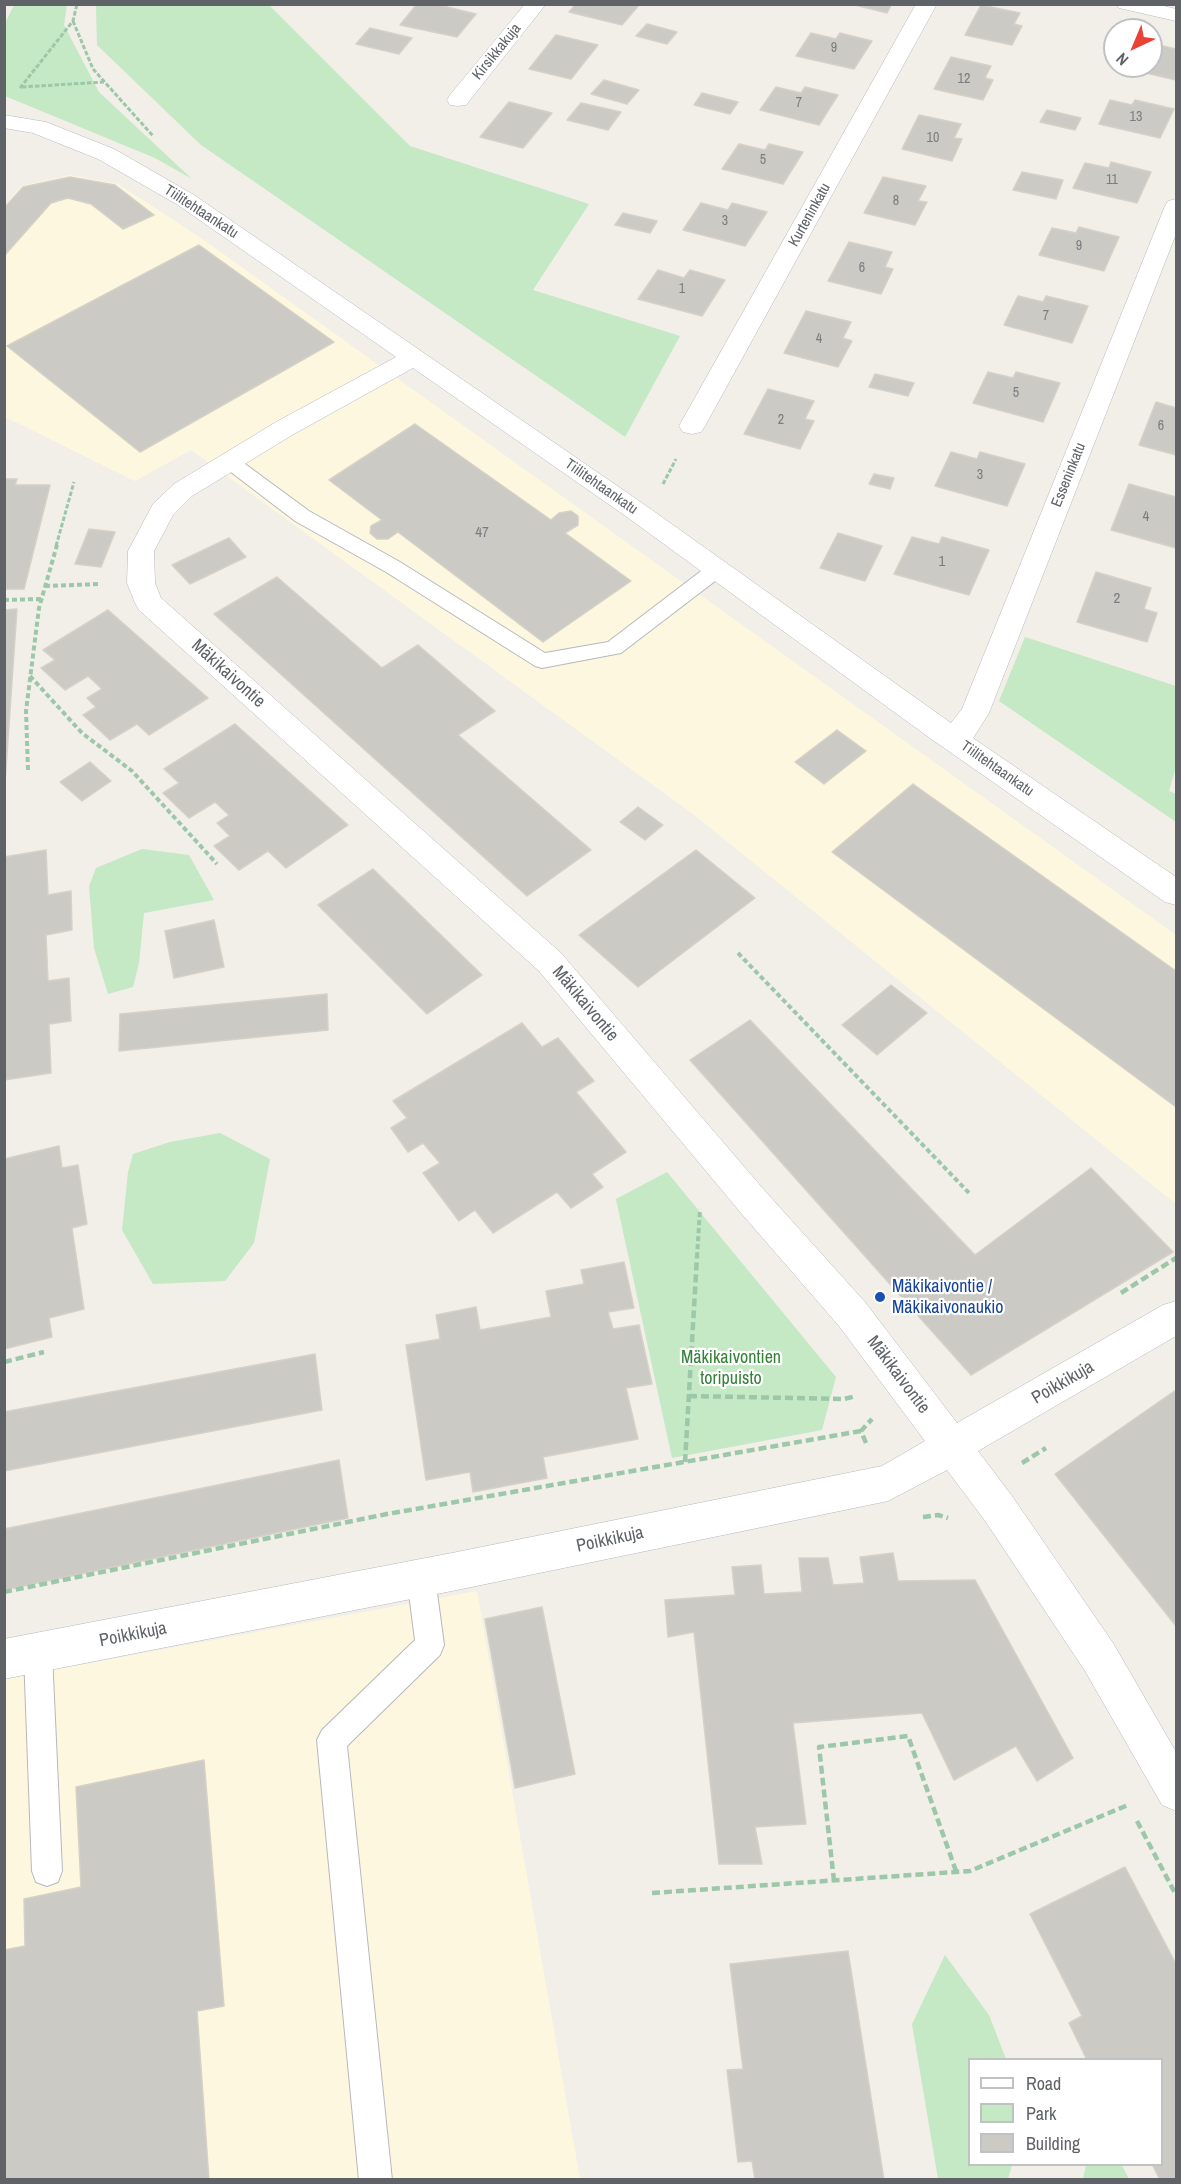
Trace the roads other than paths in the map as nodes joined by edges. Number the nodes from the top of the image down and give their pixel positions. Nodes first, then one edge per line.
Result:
1 (536, 4) edge
2 (927, 4) edge
3 (1126, 4) edge
4 (1176, 15) edge
5 (458, 100) dead end
6 (4, 121) edge
7 (1176, 206) edge
8 (414, 357) junction
9 (692, 426) road end
10 (230, 462) junction
11 (716, 570) junction
12 (955, 740) junction
13 (1176, 893) edge
14 (1176, 1317) edge
15 (952, 1448) junction
16 (421, 1578) junction
17 (21, 1656) edge
18 (1175, 1789) edge
19 (47, 1871) dead end
20 (376, 2180) edge

1 - 5 street, Kirsikkakuja
2 - 9 street, Kurteninkatu
3 - 4 street
6 - 8 street, Tiilitehtaankatu
7 - 12 street, Esseninkatu
8 - 10 street, Mäkikaivontie
8 - 11 street, Tiilitehtaankatu
10 - 11 lane
10 - 15 street, Mäkikaivontie
11 - 12 street, Tiilitehtaankatu
12 - 13 street, Tiilitehtaankatu
14 - 15 street, Poikkikuja
15 - 16 street, Poikkikuja
15 - 18 street, Mäkikaivontie
16 - 17 street, Poikkikuja
16 - 20 lane
17 - 19 lane

